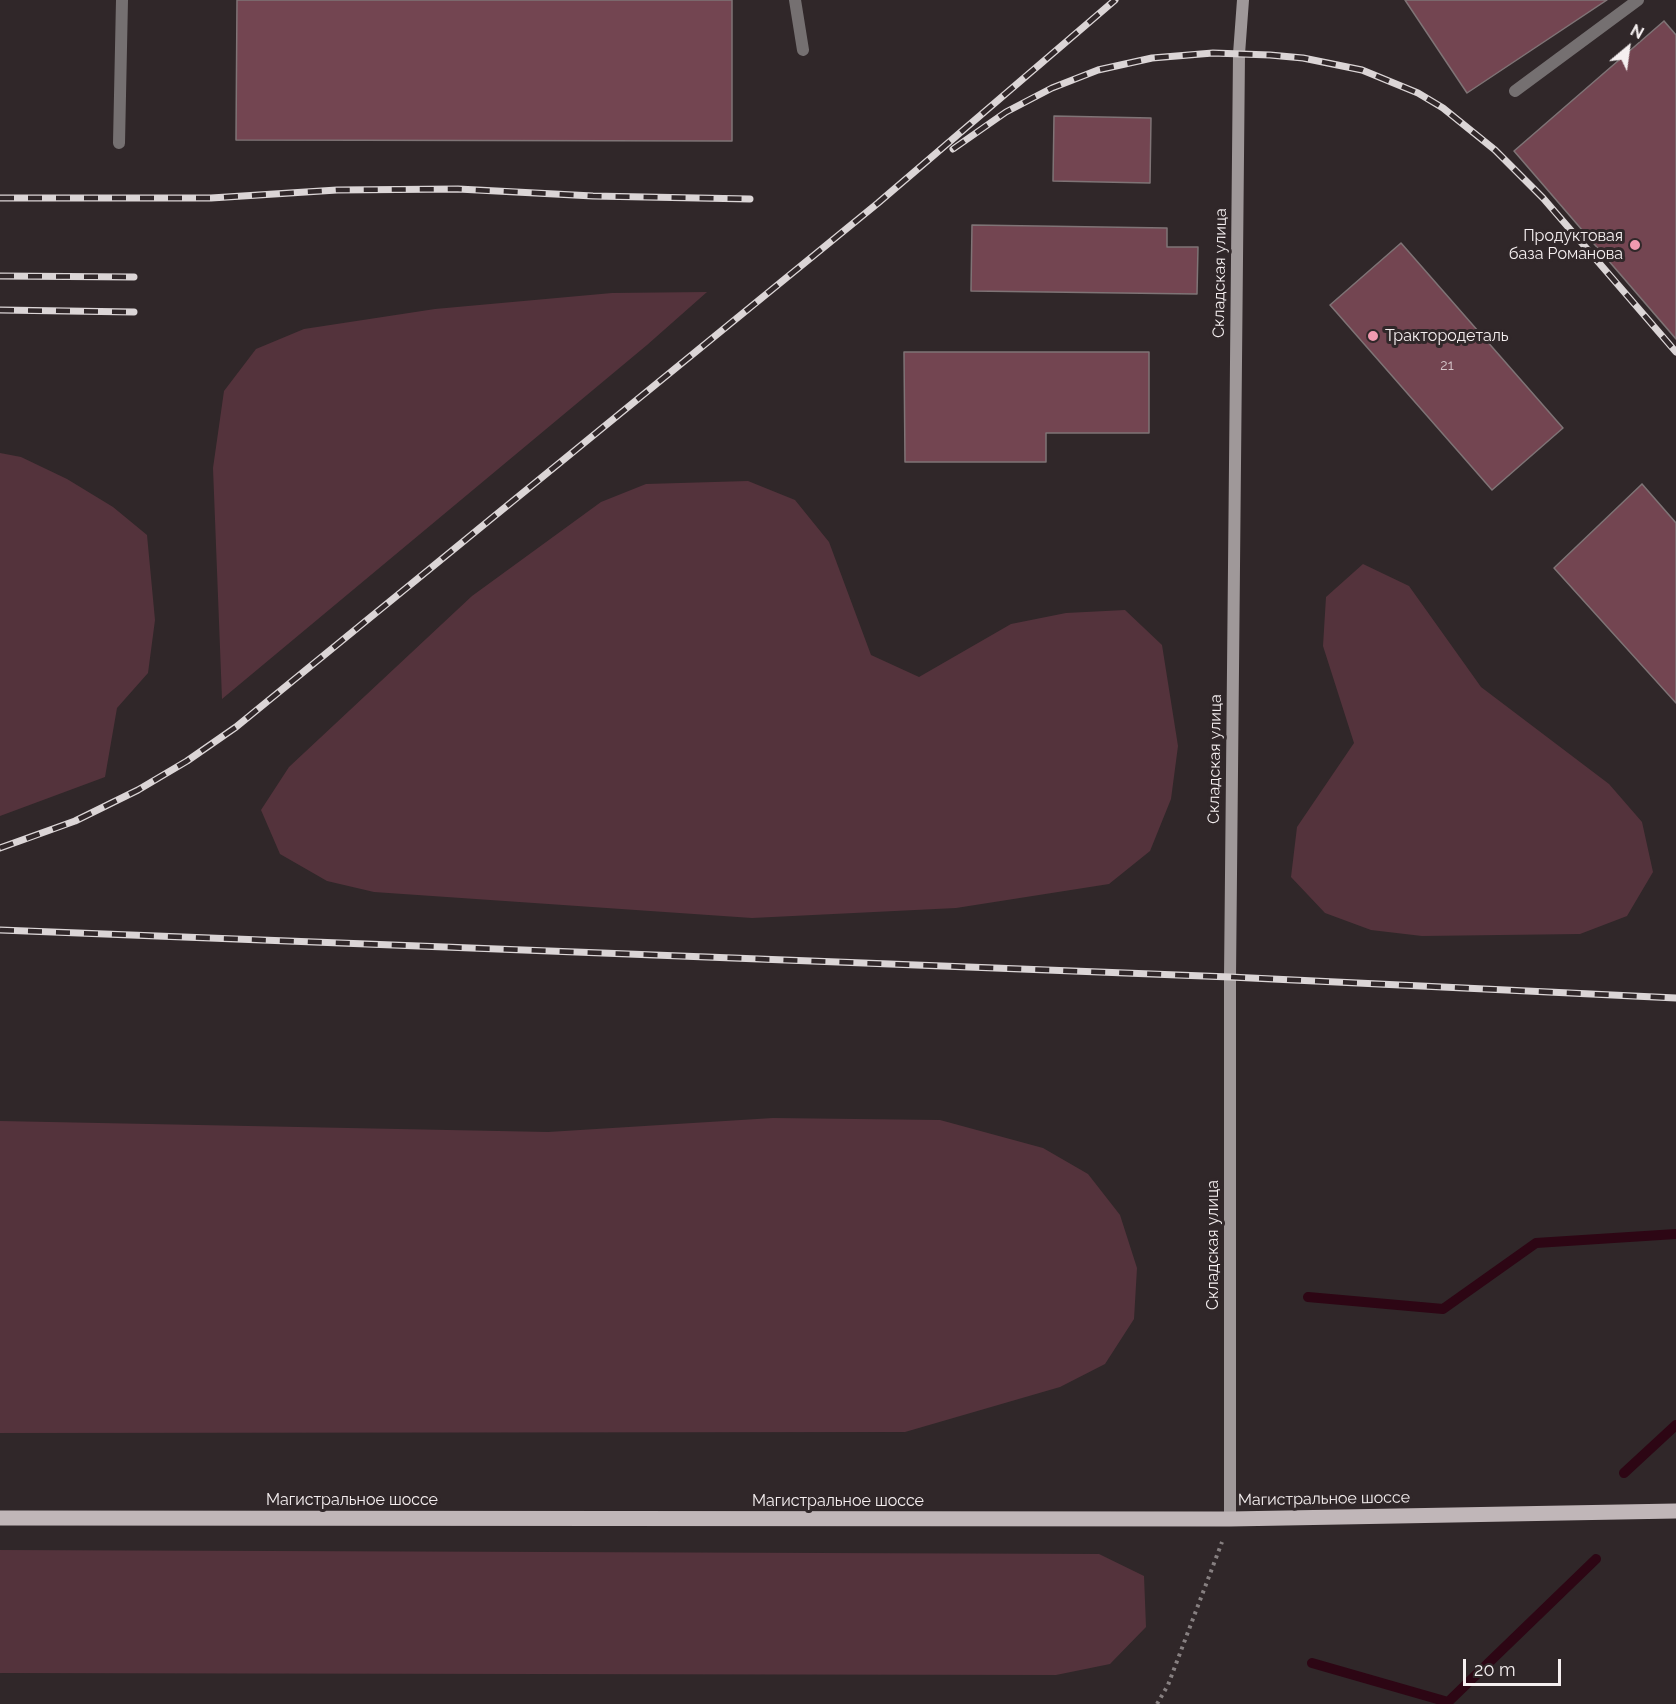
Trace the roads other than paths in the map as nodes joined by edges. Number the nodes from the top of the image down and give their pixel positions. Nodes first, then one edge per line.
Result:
1 (122, 0) edge
2 (795, 0) edge
3 (1243, 0) edge
4 (1638, 0) edge
5 (803, 50) dead end
6 (1515, 91) dead end
7 (118, 143) dead end
8 (1676, 1511) edge
9 (0, 1518) edge
10 (1230, 1519) junction

1 - 7 lane
2 - 5 lane
3 - 10 street, Складская улица
4 - 6 lane
8 - 10 main road, Магистральное шоссе
9 - 10 main road, Магистральное шоссе

